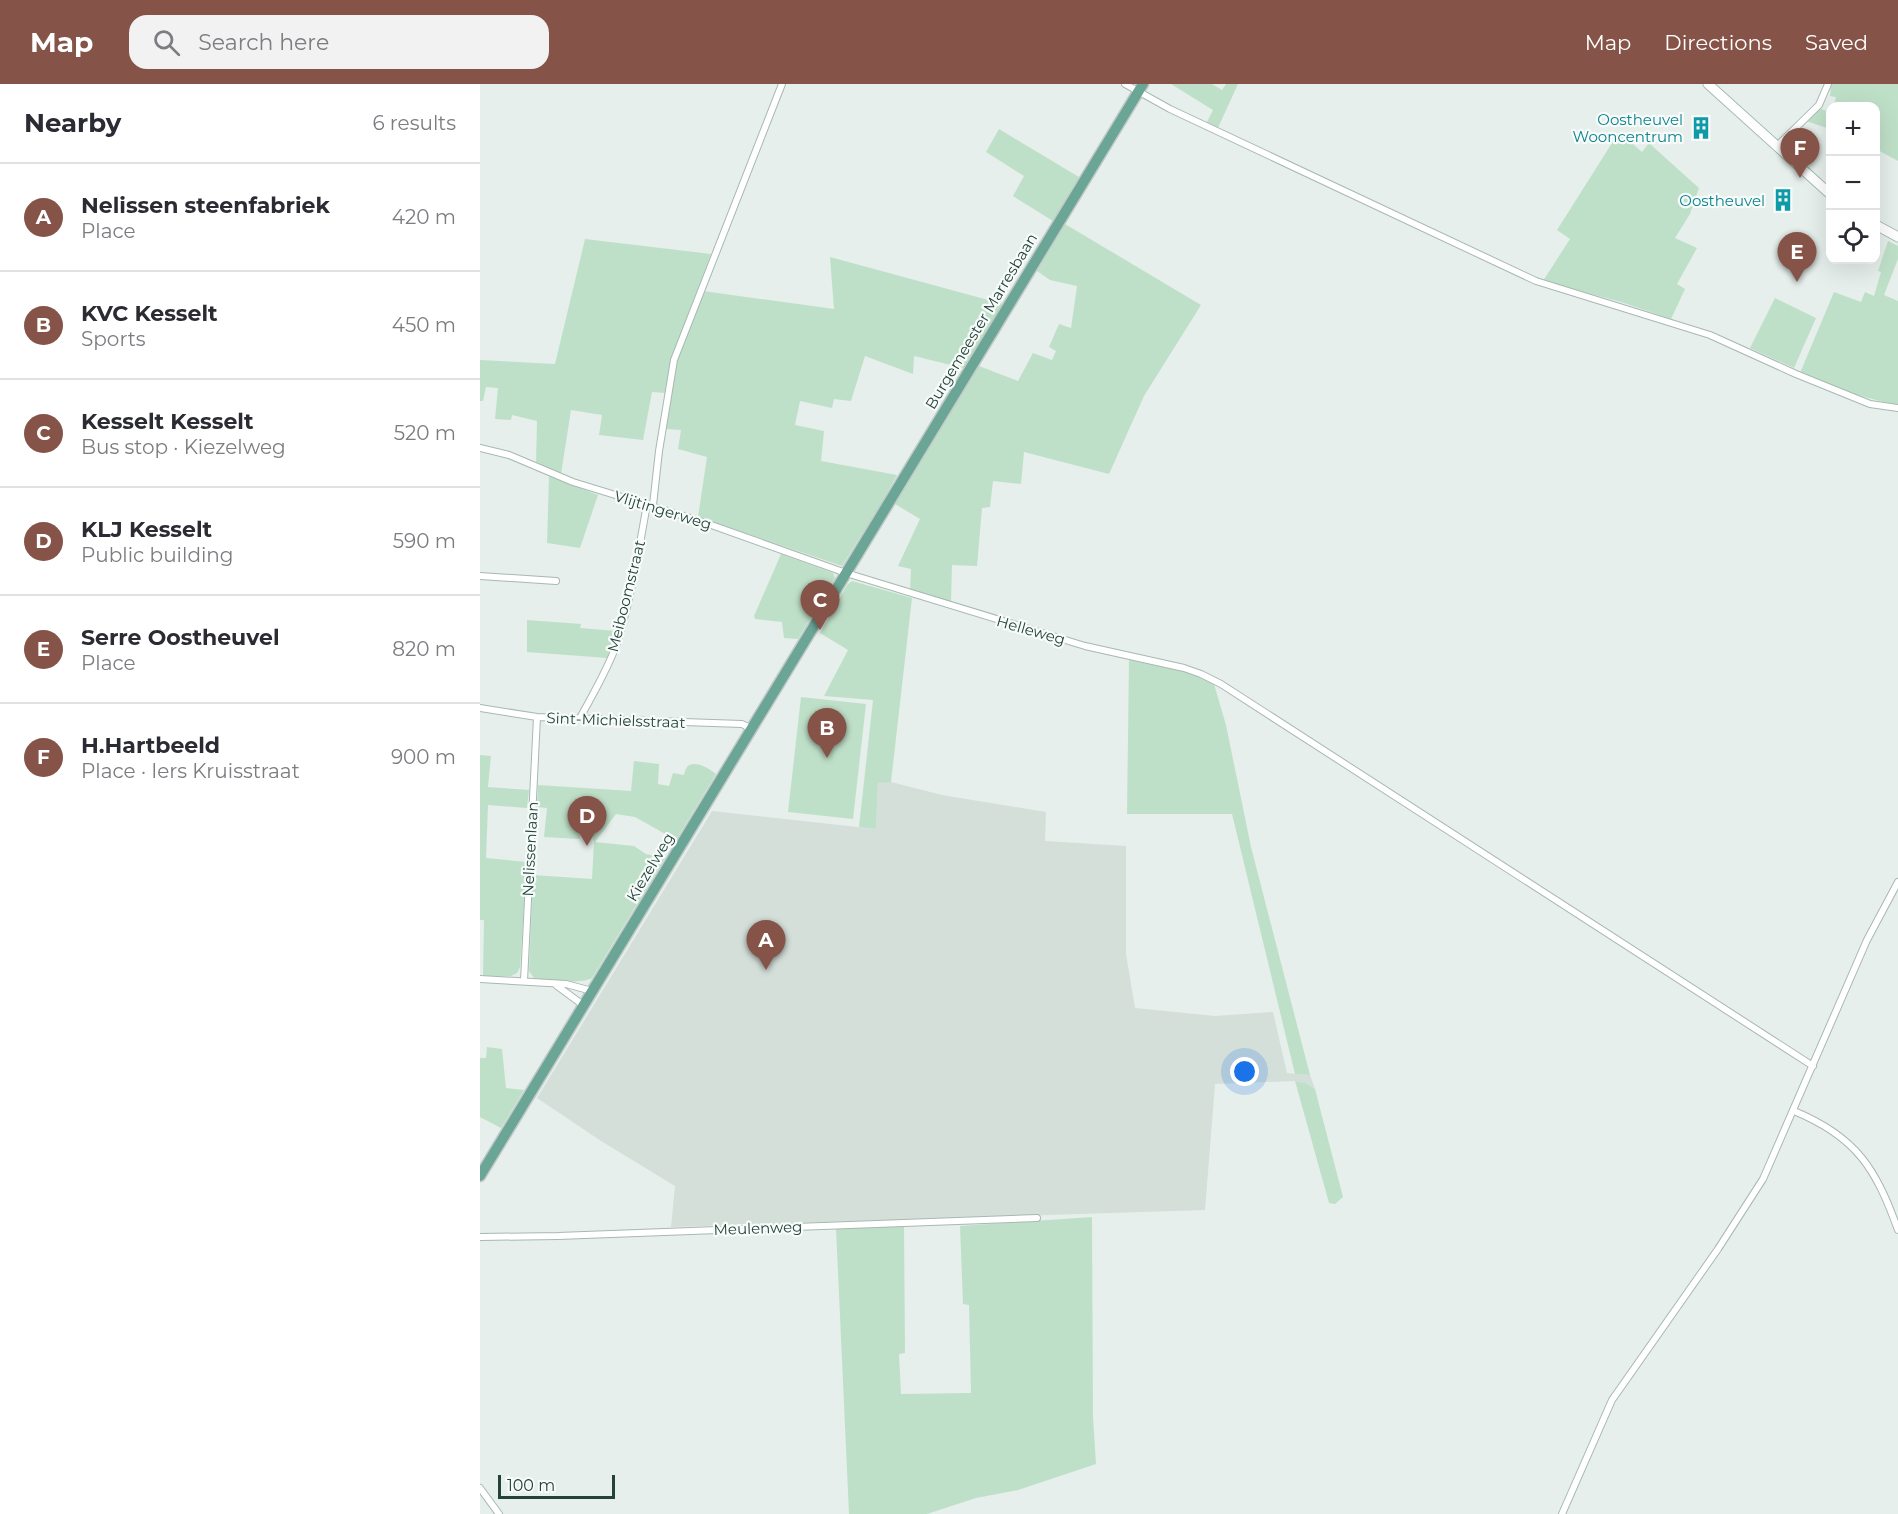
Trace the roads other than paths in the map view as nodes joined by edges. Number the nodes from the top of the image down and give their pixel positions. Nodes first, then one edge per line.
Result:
1 (782, 84) edge
2 (1125, 84) edge
3 (1708, 84) edge
4 (1828, 84) edge
5 (1140, 88) edge
6 (1777, 146) junction
7 (1826, 190) edge
8 (1880, 228) edge
9 (1898, 237) edge
10 (1898, 408) edge
11 (480, 448) edge
12 (650, 505) junction
13 (846, 573) junction
14 (480, 576) edge
15 (556, 581) dead end
16 (480, 708) edge
17 (537, 717) junction
18 (580, 718) junction
19 (752, 729) junction
20 (1898, 882) edge
21 (480, 979) edge
22 (524, 981) junction
23 (556, 985) junction
24 (592, 991) junction
25 (583, 1005) junction
26 (1813, 1066) junction
27 (1794, 1111) junction
28 (480, 1176) edge
29 (1037, 1218) dead end
30 (1898, 1230) edge
31 (480, 1237) edge
32 (480, 1488) edge
33 (499, 1514) edge
34 (1562, 1514) edge

1 - 12 street, Meiboomstraat
2 - 5 street
3 - 6 street
4 - 6 street
5 - 10 street
5 - 13 main road, Burgemeester Marresbaan
6 - 7 street
8 - 9 street
11 - 12 street, Vlijtingerweg
12 - 13 street, Vlijtingerweg
12 - 18 street, Meiboomstraat
13 - 19 main road, Kiezelweg
13 - 26 street, Helleweg
14 - 15 street
16 - 17 street, Sint-Michielsstraat
17 - 18 street, Sint-Michielsstraat
17 - 22 street, Nelissenlaan
18 - 19 street, Sint-Michielsstraat
19 - 24 main road, Kiezelweg
20 - 26 street
21 - 22 street
22 - 23 street
23 - 24 street
23 - 25 street
24 - 25 main road, Kiezelweg
25 - 28 main road, Kiezelweg
26 - 27 street
27 - 30 street
27 - 34 street
29 - 31 street, Meulenweg
32 - 33 street

